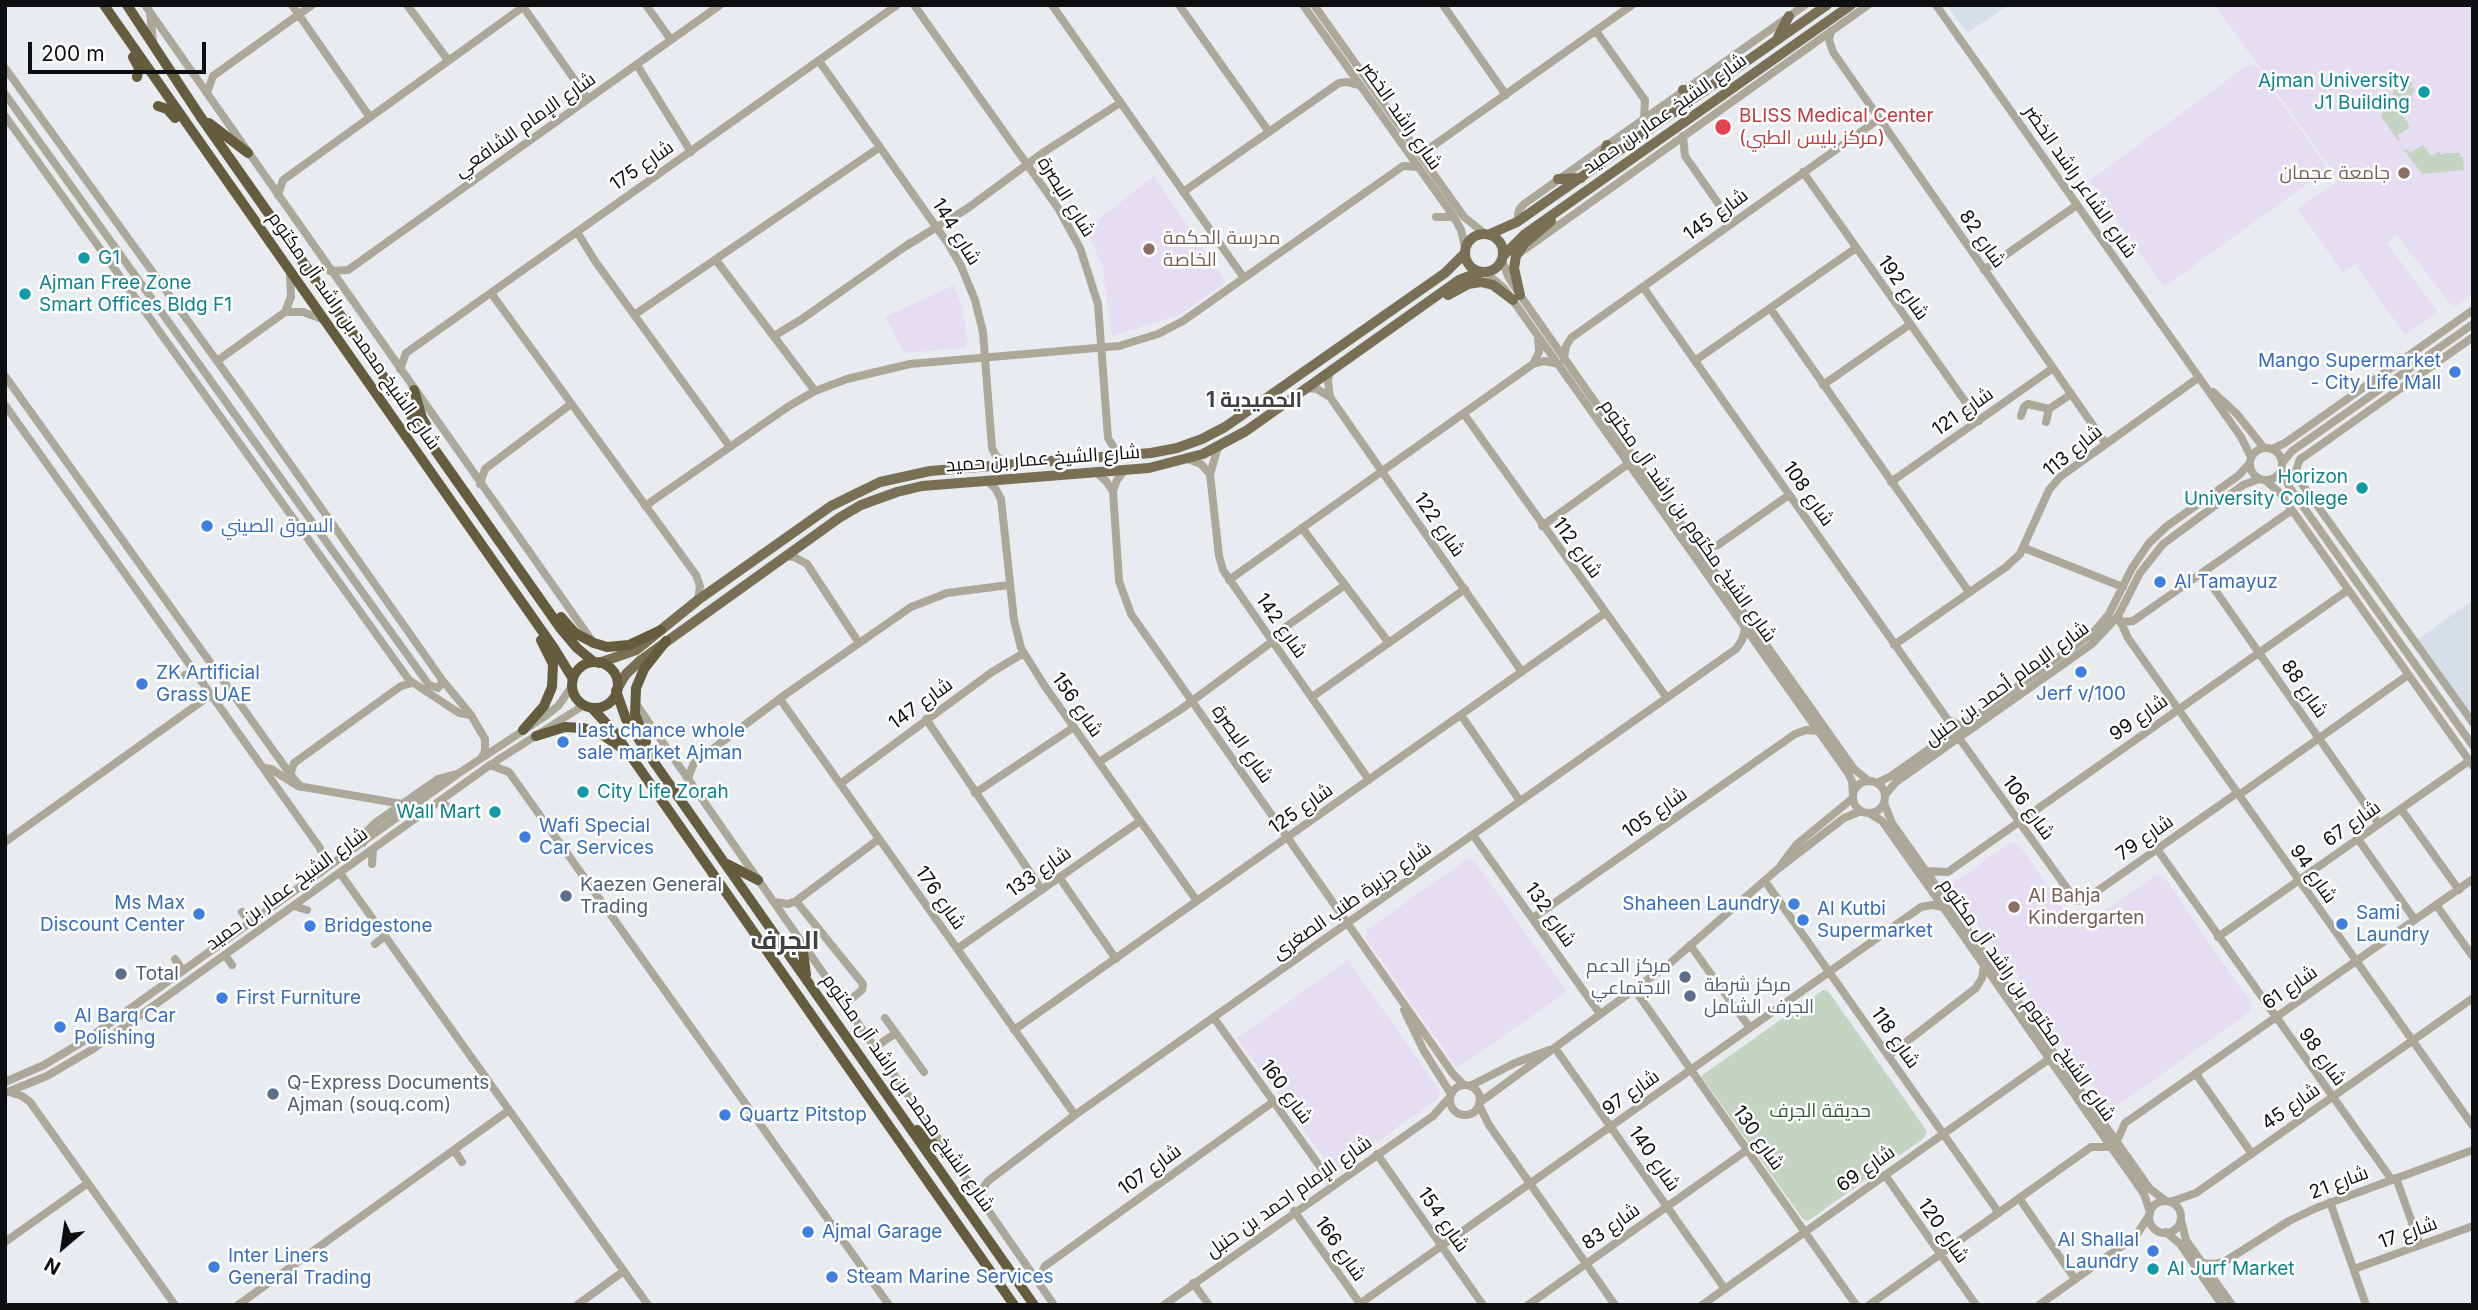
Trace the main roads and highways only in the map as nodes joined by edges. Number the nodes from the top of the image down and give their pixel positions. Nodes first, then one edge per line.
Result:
1 (104, 5) edge
2 (127, 5) edge
3 (1827, 5) edge
4 (1851, 5) edge
5 (1789, 16) road end
6 (121, 30) junction
7 (1776, 41) junction
8 (137, 77) dead end
9 (1682, 90) road end
10 (1705, 91) junction
11 (1709, 104) junction
12 (158, 106) dead end
13 (200, 116) junction
14 (1710, 117) road end
15 (197, 138) junction
16 (1607, 145) road end
17 (248, 153) road end
18 (1638, 156) junction
19 (1652, 157) road end
20 (1601, 165) junction
21 (1581, 178) junction
22 (1558, 179) road end
23 (1555, 213) junction
24 (1487, 234) junction
25 (1465, 251) junction
26 (1503, 258) junction
27 (1483, 272) junction
28 (1426, 305) junction
29 (414, 390) road end
30 (440, 456) junction
31 (537, 594) junction
32 (525, 607) junction
33 (664, 635) junction
34 (597, 663) junction
35 (572, 683) junction
36 (617, 690) junction
37 (588, 706) junction
38 (523, 730) road end
39 (536, 736) road end
40 (629, 754) junction
41 (649, 755) junction
42 (724, 863) junction
43 (758, 880) road end
44 (802, 944) road end
45 (807, 978) junction
46 (907, 1124) junction
47 (953, 1160) road end
48 (1014, 1305) edge
49 (1034, 1305) edge

1 - 6 highway, شارع الشيخ محمد بن راشد آل مكتوم
2 - 13 highway, شارع الشيخ محمد بن راشد آل مكتوم
3 - 7 main road, شارع الشيخ عمار بن حميد
4 - 11 main road, شارع الشيخ عمار بن حميد
5 - 7 main road
6 - 8 highway
6 - 15 highway, شارع الشيخ محمد بن راشد آل مكتوم
7 - 10 main road, شارع الشيخ عمار بن حميد
9 - 10 main road
10 - 20 main road, شارع الشيخ عمار بن حميد
11 - 14 main road
11 - 18 main road, شارع الشيخ عمار بن حميد
12 - 15 highway
13 - 17 highway
13 - 30 highway, شارع الشيخ محمد بن راشد آل مكتوم
15 - 32 highway, شارع الشيخ محمد بن راشد آل مكتوم
16 - 20 main road
18 - 19 main road
18 - 23 main road, شارع الشيخ عمار بن حميد
20 - 21 main road, شارع الشيخ عمار بن حميد
21 - 22 main road
21 - 24 main road, شارع الشيخ عمار بن حميد
23 - 26 main road, شارع الشيخ عمار بن حميد
23 - 28 main road
24 - 25 main road
24 - 26 main road
25 - 27 main road
25 - 33 main road, شارع الشيخ عمار بن حميد
26 - 27 main road
27 - 28 main road, شارع الشيخ عمار بن حميد
28 - 33 main road, شارع الشيخ عمار بن حميد
29 - 30 highway
30 - 31 highway, شارع الشيخ محمد بن راشد آل مكتوم
31 - 33 highway
31 - 34 highway, شارع الشيخ محمد بن راشد آل مكتوم
32 - 35 highway, شارع الشيخ محمد بن راشد آل مكتوم
32 - 38 highway
33 - 34 main road, شارع الشيخ عمار بن حميد
33 - 36 main road, شارع الشيخ عمار بن حميد
33 - 41 highway
34 - 35 highway
34 - 36 highway
35 - 37 highway
36 - 37 highway
36 - 41 highway, شارع الشيخ محمد بن راشد آل مكتوم
37 - 40 highway, شارع الشيخ محمد بن راشد آل مكتوم
39 - 40 highway
40 - 48 highway, شارع الشيخ محمد بن راشد آل مكتوم
41 - 42 highway, شارع الشيخ محمد بن راشد آل مكتوم
42 - 43 highway
42 - 45 highway, شارع الشيخ محمد بن راشد آل مكتوم
44 - 45 highway
45 - 46 highway, شارع الشيخ محمد بن راشد آل مكتوم
46 - 47 highway
46 - 49 highway, شارع الشيخ محمد بن راشد آل مكتوم

